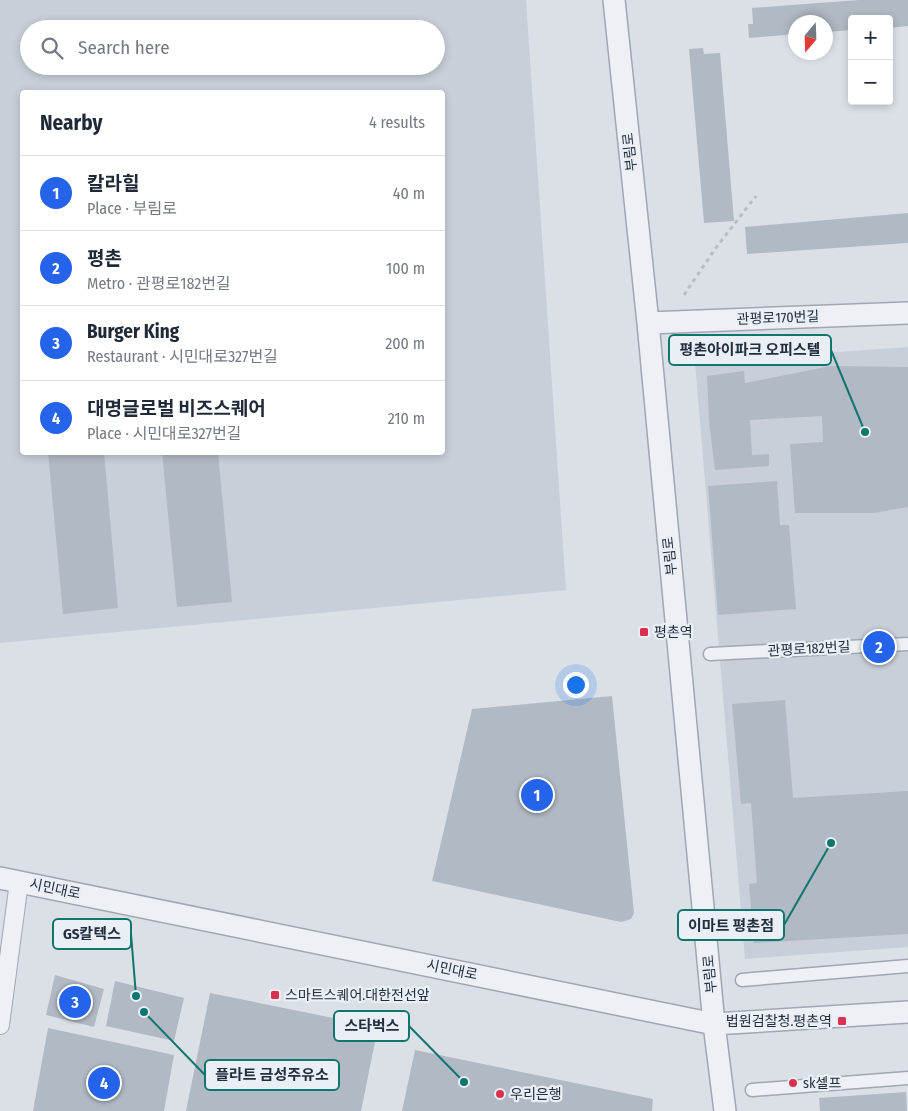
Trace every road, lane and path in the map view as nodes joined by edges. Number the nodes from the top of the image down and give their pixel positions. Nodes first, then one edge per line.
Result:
1 (614, 0) edge
2 (756, 196) dead end
3 (684, 295) dead end
4 (908, 313) edge
5 (648, 323) junction
6 (908, 644) edge
7 (710, 654) dead end
8 (10, 880) edge
9 (908, 966) edge
10 (742, 980) dead end
11 (908, 1012) edge
12 (714, 1024) junction
13 (0, 1025) edge
14 (908, 1078) edge
15 (752, 1090) dead end
16 (725, 1111) edge

1 - 5 street, 부림로
2 - 3 path
4 - 5 street, 관평로170번길
5 - 12 street, 부림로
6 - 7 street, 관평로182번길
8 - 12 street, 시민대로
8 - 13 street
9 - 10 street
11 - 12 street, 시민대로
12 - 16 street, 부림로
14 - 15 street

